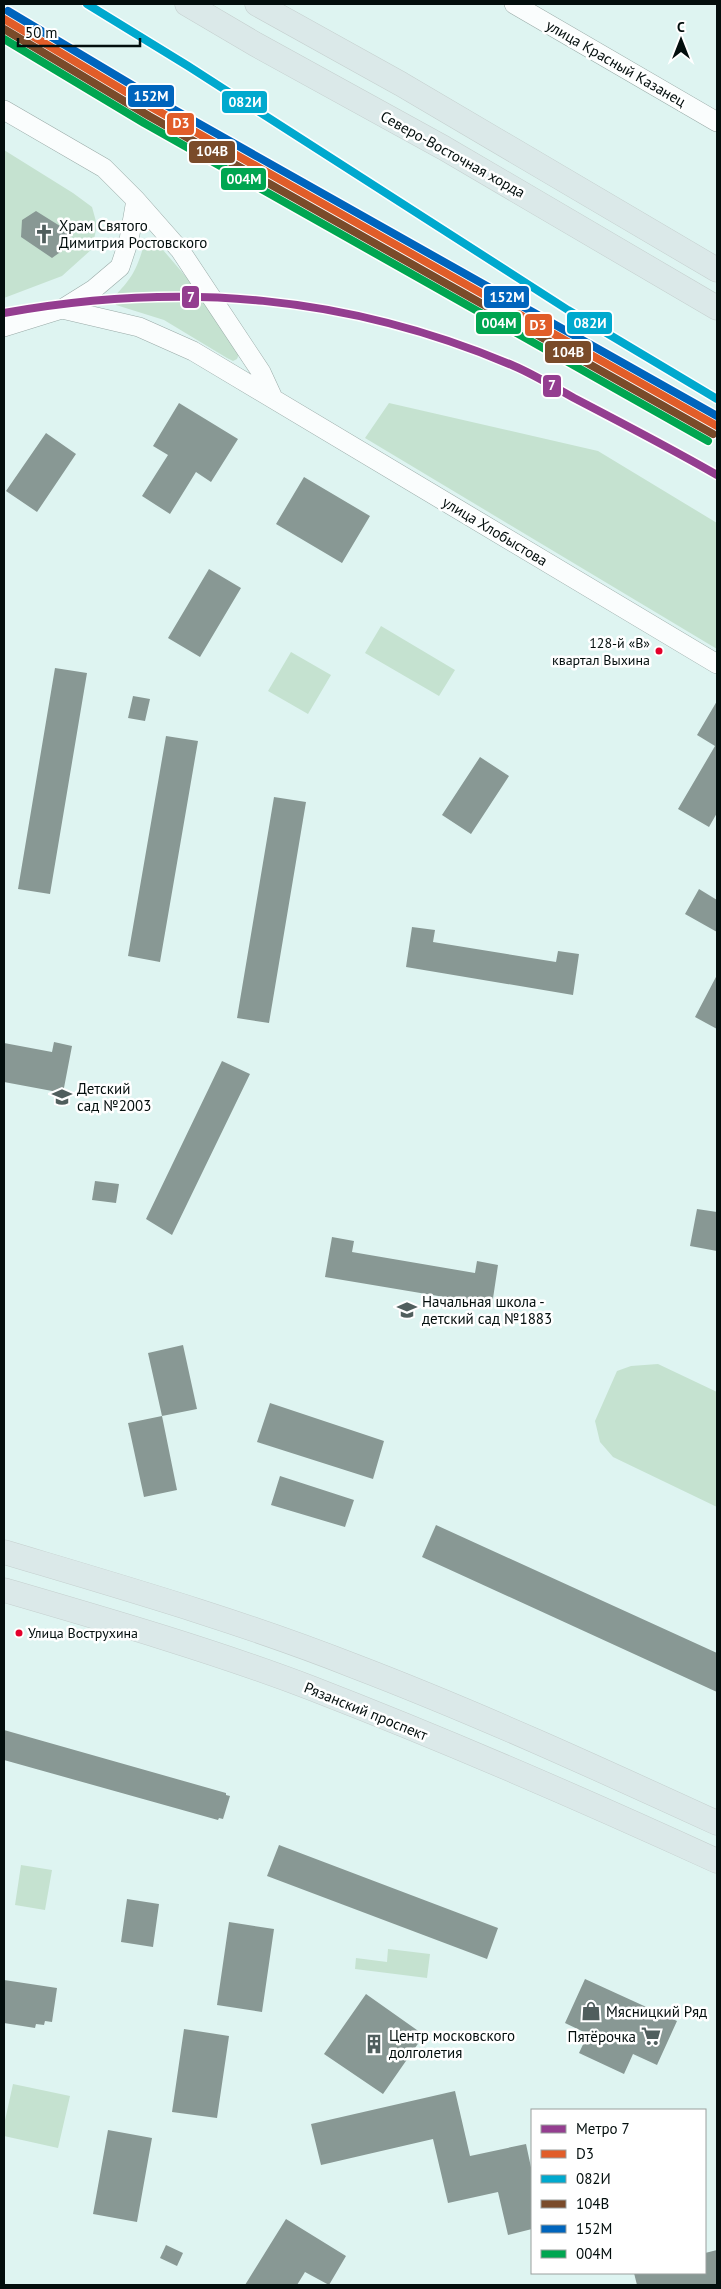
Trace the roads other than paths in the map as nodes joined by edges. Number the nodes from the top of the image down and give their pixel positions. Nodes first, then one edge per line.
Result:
1 (187, 4) edge
2 (257, 4) edge
3 (514, 4) edge
4 (4, 110) edge
5 (717, 122) edge
6 (136, 200) junction
7 (717, 270) edge
8 (717, 308) edge
9 (62, 309) junction
10 (4, 328) edge
11 (273, 398) junction
12 (717, 664) edge
13 (4, 1552) edge
14 (4, 1590) edge
15 (717, 1823) edge
16 (717, 1861) edge

1 - 8 main road, Северо-Восточная хорда
2 - 7 main road
3 - 5 street, улица Красный Казанец
4 - 6 street
6 - 9 street
6 - 11 street
9 - 10 street
9 - 11 street, улица Хлобыстова
11 - 12 street, улица Хлобыстова
13 - 15 main road
14 - 16 main road, Рязанский проспект

